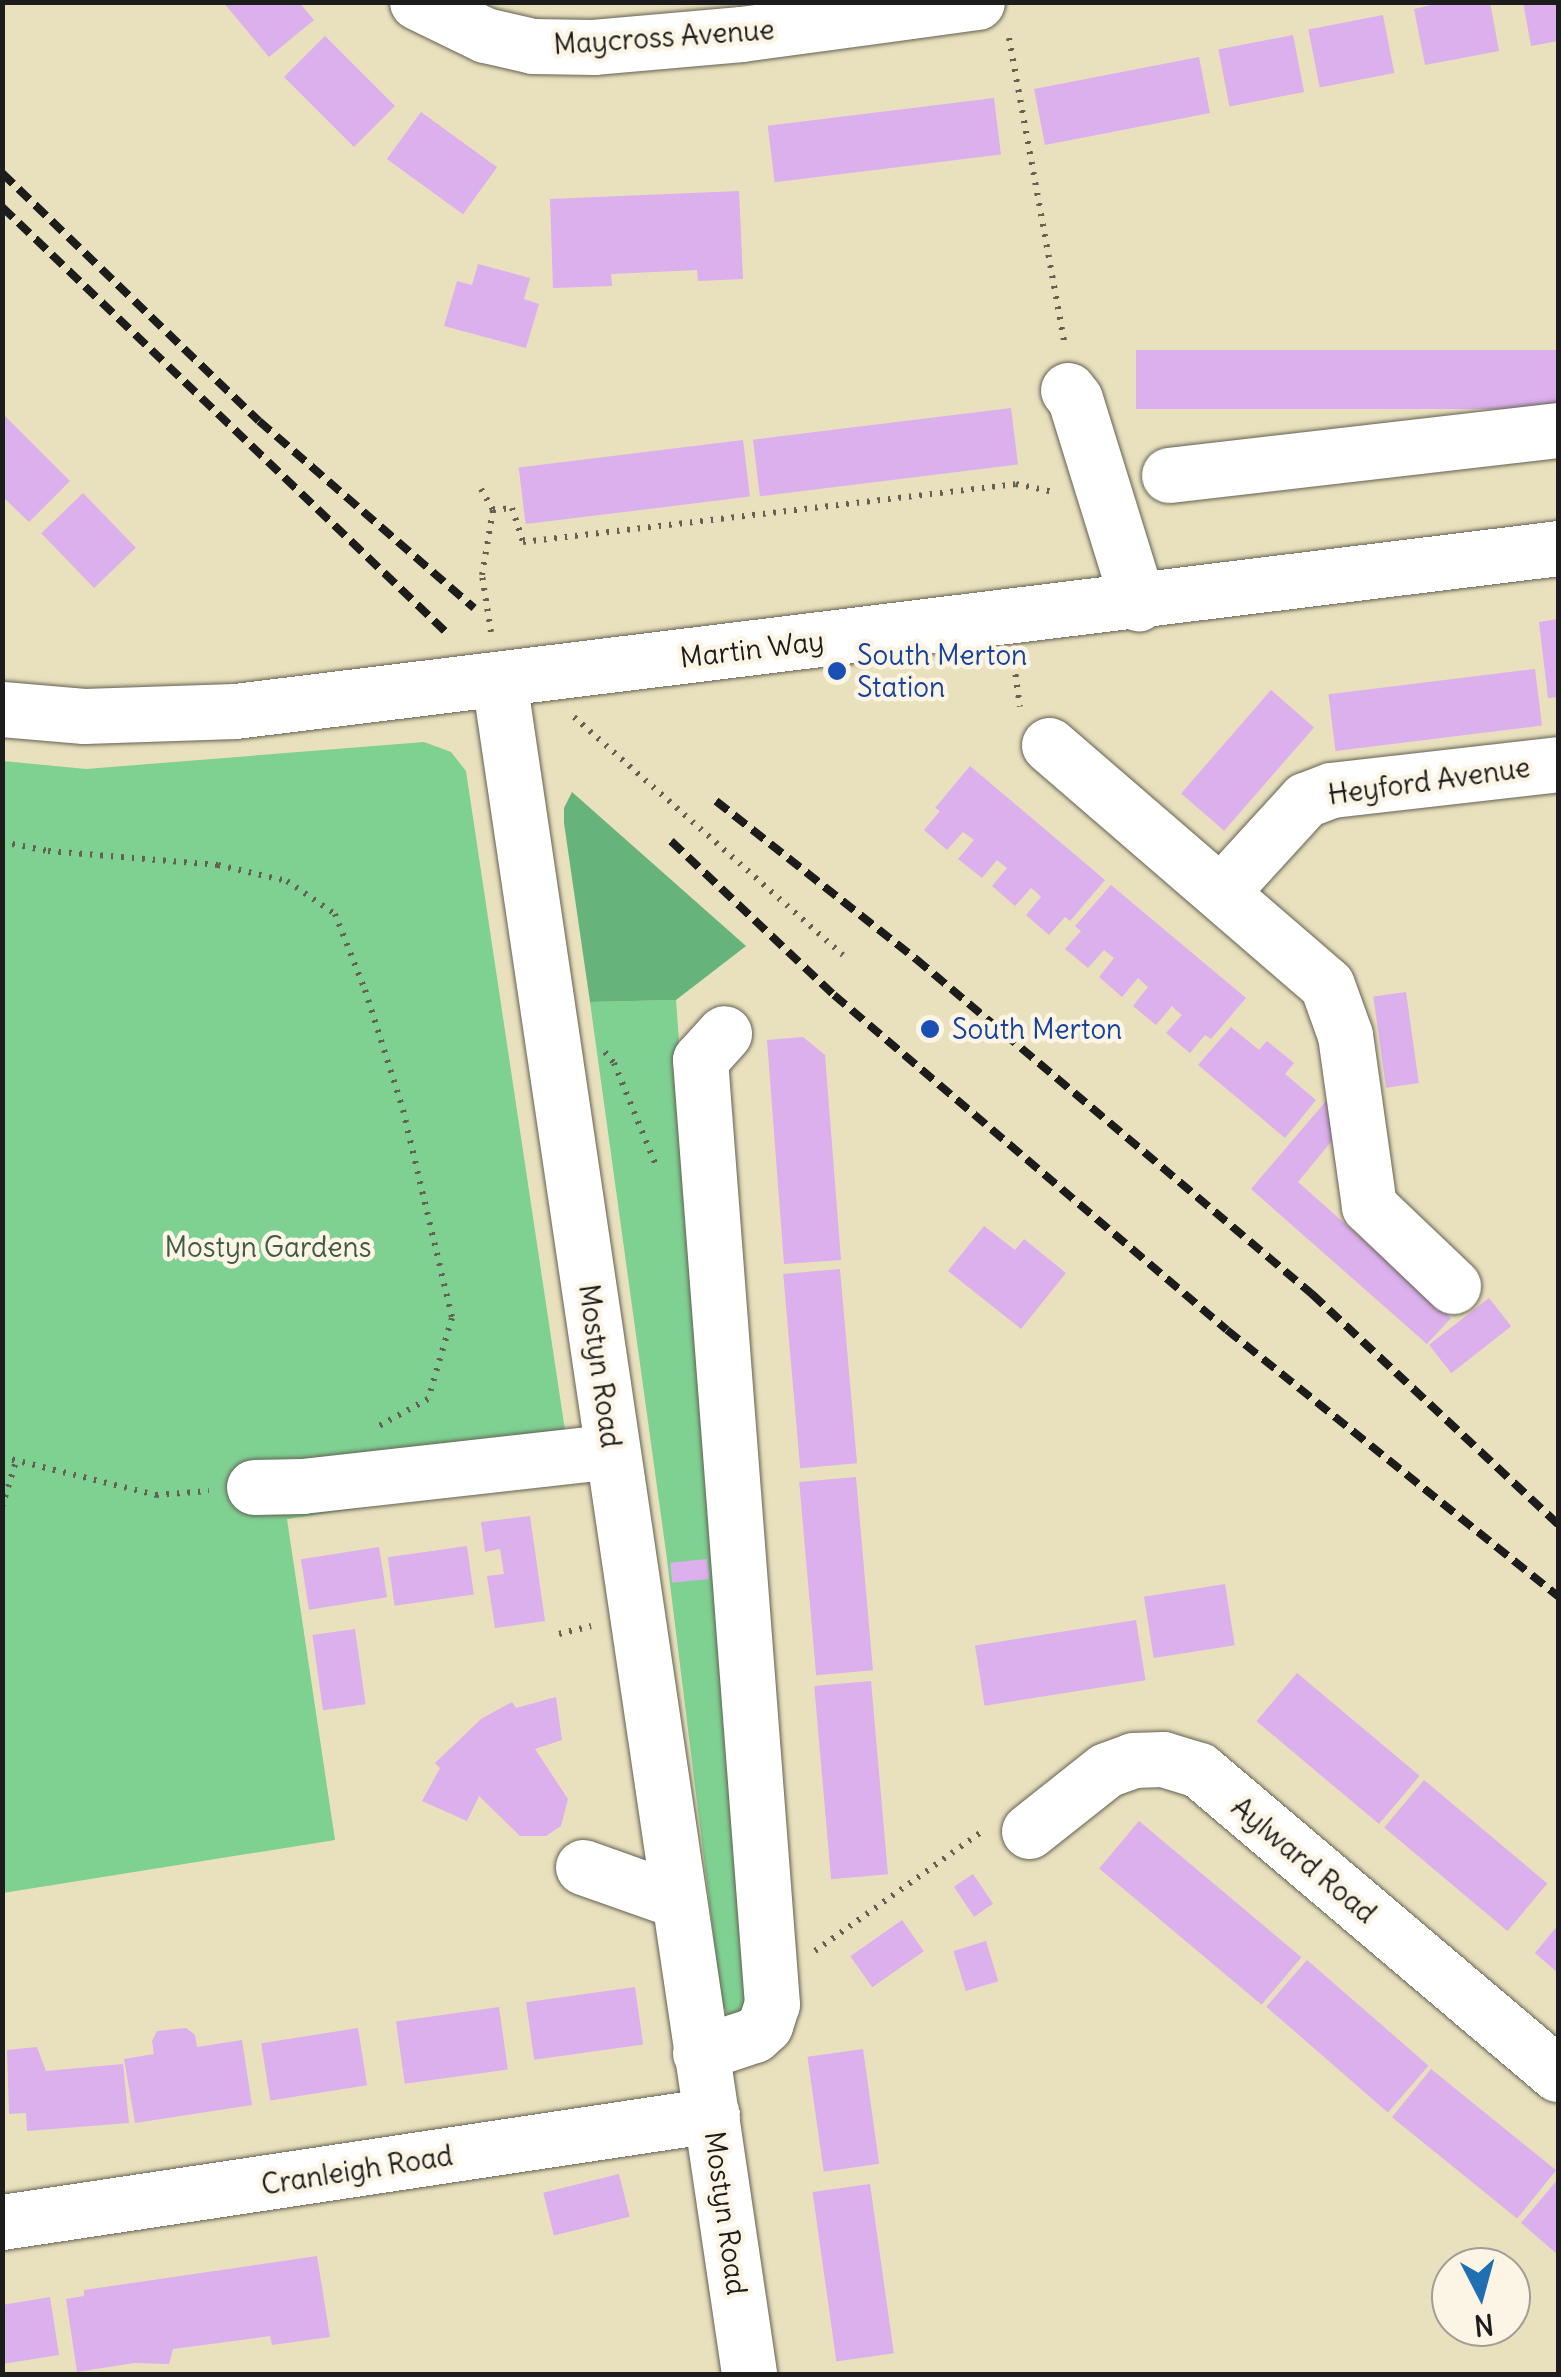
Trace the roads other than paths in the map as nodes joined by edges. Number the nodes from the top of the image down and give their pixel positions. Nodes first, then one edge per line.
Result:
1 (417, 2) edge
2 (992, 11) edge
3 (1068, 390) road end
4 (1558, 430) edge
5 (1169, 475) dead end
6 (1558, 548) edge
7 (1138, 602) junction
8 (518, 677) junction
9 (2, 708) edge
10 (1049, 745) road end
11 (1558, 764) edge
12 (1222, 892) junction
13 (724, 1033) dead end
14 (1453, 1286) dead end
15 (612, 1450) junction
16 (254, 1487) road end
17 (1029, 1831) road end
18 (582, 1867) dead end
19 (679, 1901) junction
20 (700, 2052) junction
21 (1558, 2074) edge
22 (712, 2115) junction
23 (2, 2222) edge
24 (749, 2374) edge

1 - 2 street, Maycross Avenue
3 - 7 street
4 - 5 street
6 - 7 street, Martin Way
7 - 8 street, Martin Way
8 - 9 street, Martin Way
8 - 15 street, Mostyn Road
10 - 12 street
11 - 12 street, Heyford Avenue
12 - 14 street
13 - 20 street
15 - 16 street
15 - 19 street, Mostyn Road
17 - 21 street, Aylward Road
18 - 19 street
19 - 20 street, Mostyn Road
20 - 22 street, Mostyn Road
22 - 23 street, Cranleigh Road
22 - 24 street, Mostyn Road

